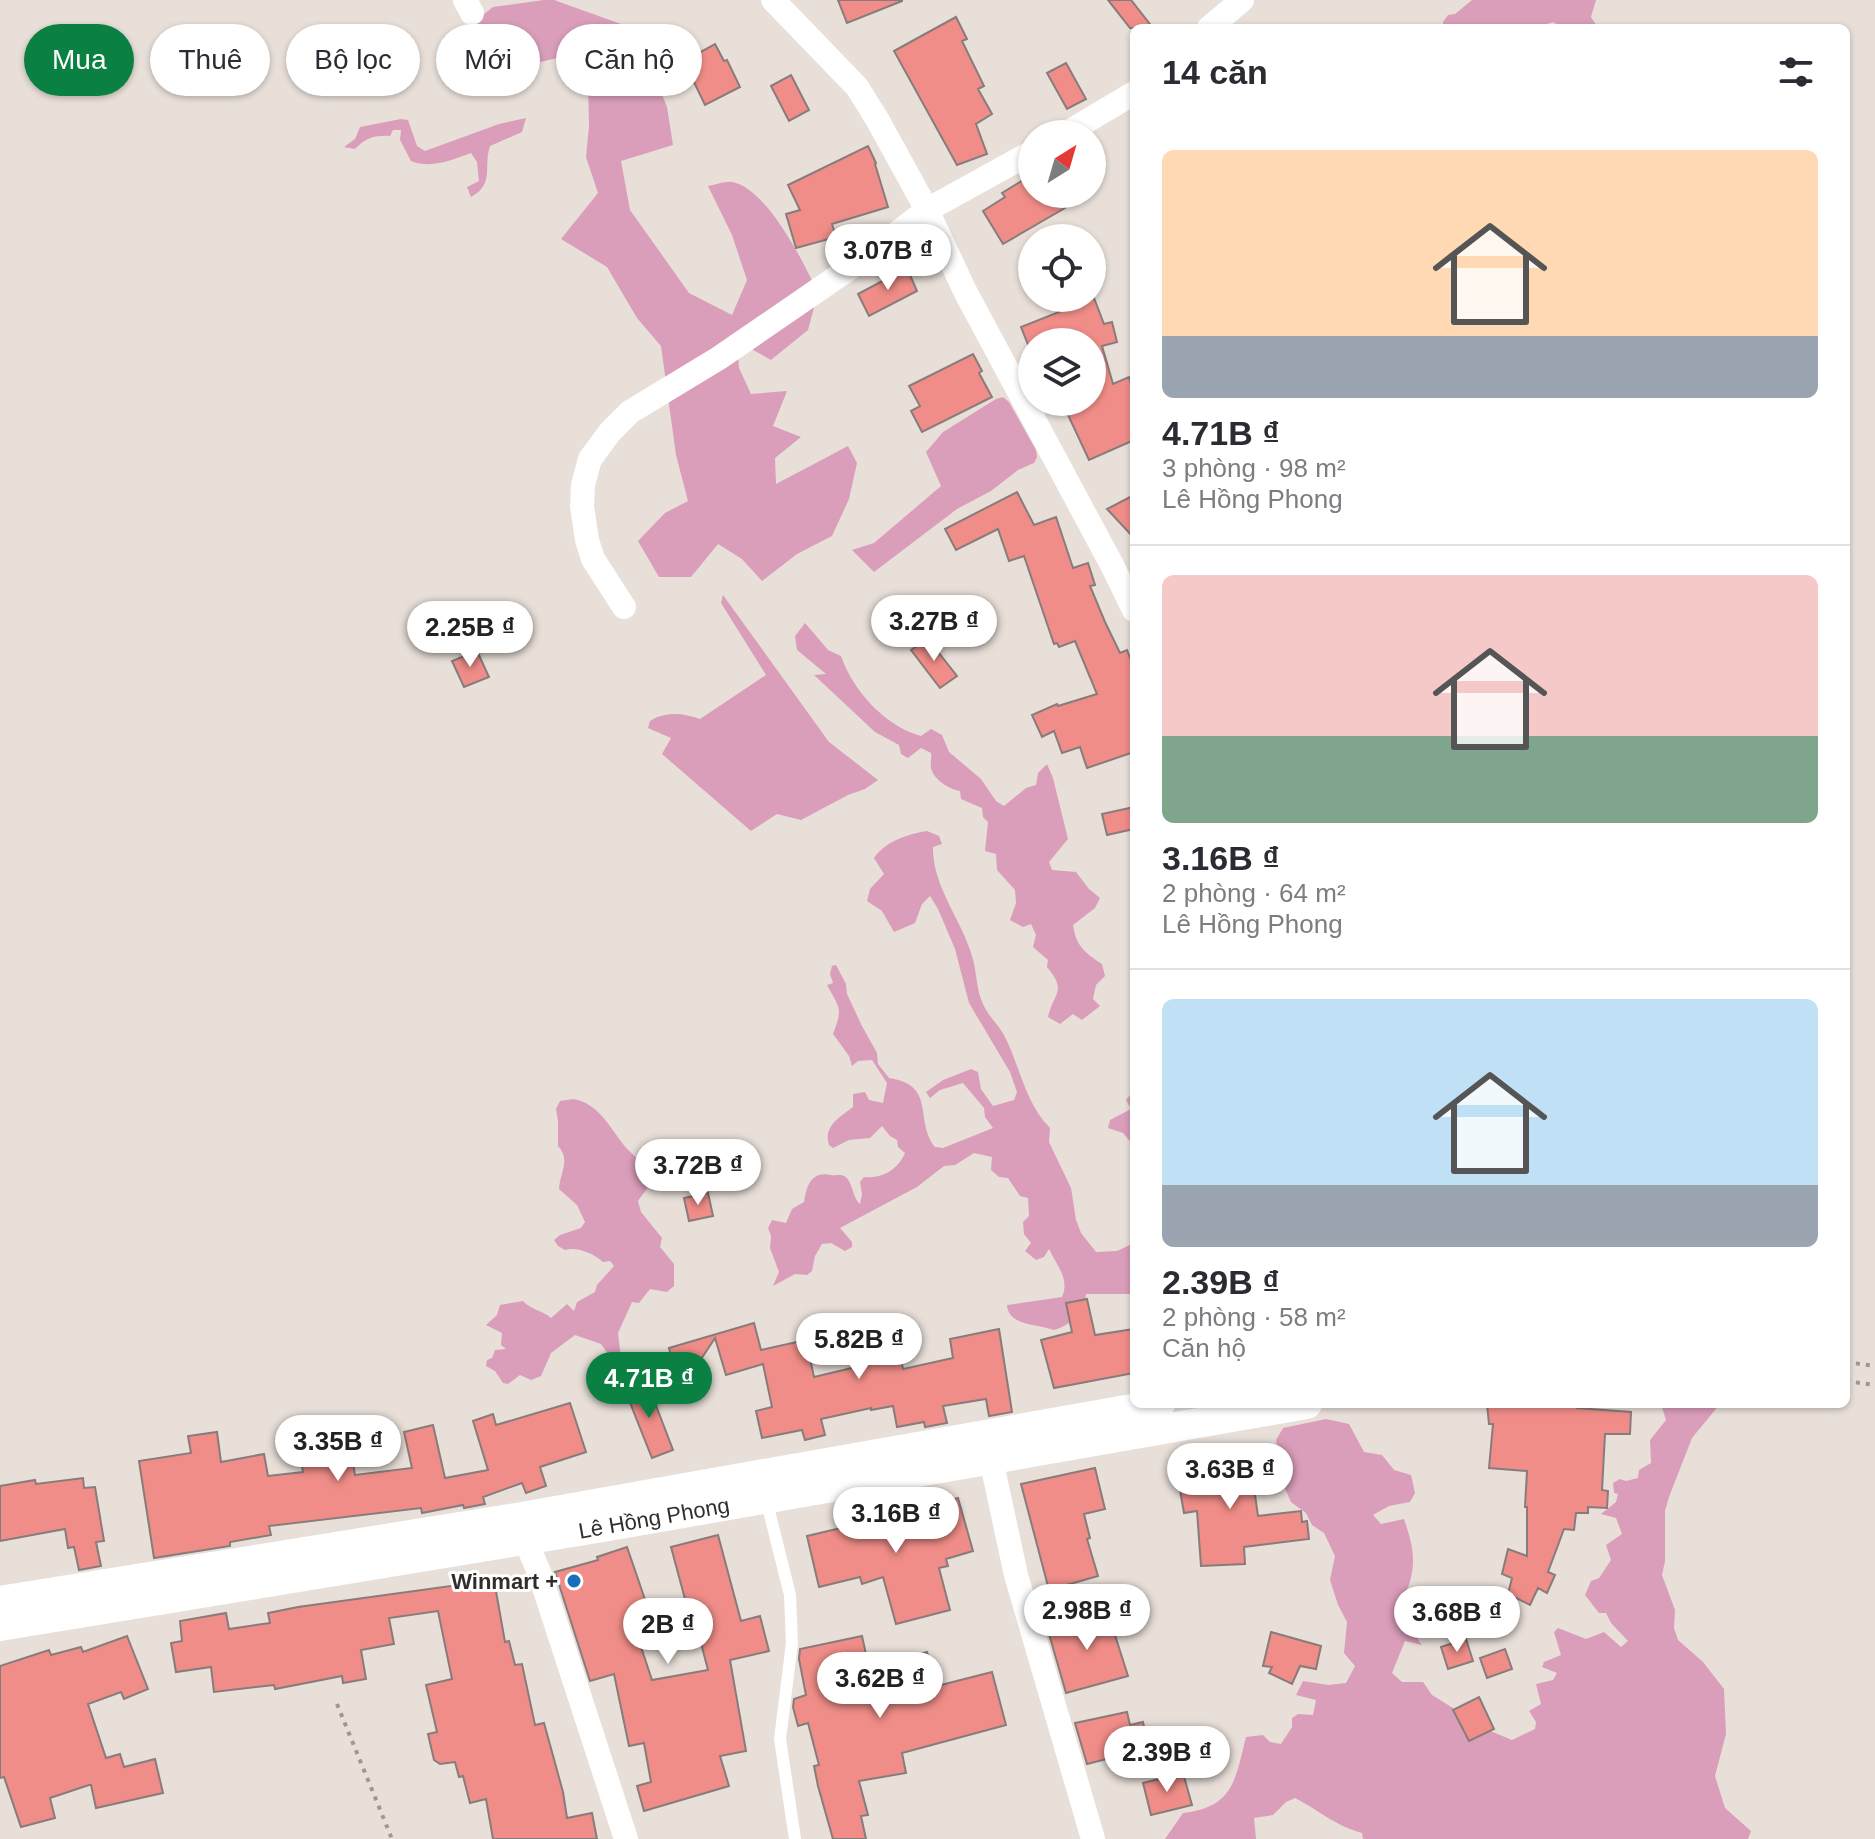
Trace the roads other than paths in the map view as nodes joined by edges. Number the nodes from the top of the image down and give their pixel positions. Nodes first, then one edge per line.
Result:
1 (773, 0) edge
2 (1242, 0) edge
3 (1214, 24) edge
4 (1130, 95) edge
5 (1089, 120) edge
6 (1018, 160) edge
7 (927, 210) junction
8 (1130, 602) edge
9 (624, 607) dead end
10 (1139, 1408) edge
11 (1284, 1408) edge
12 (991, 1459) junction
13 (766, 1498) junction
14 (520, 1528) junction
15 (0, 1601) edge
16 (0, 1626) edge
17 (626, 1839) edge
18 (795, 1839) edge
19 (1093, 1839) edge

1 - 7 street
2 - 3 street
4 - 5 street
6 - 7 street
7 - 8 street
7 - 9 street
10 - 14 street, Lê Hồng Phong
11 - 12 street, Lê Hồng Phong
12 - 13 street, Lê Hồng Phong
12 - 19 street
13 - 14 street, Lê Hồng Phong
13 - 18 lane
14 - 15 street, Lê Hồng Phong
14 - 16 street, Lê Hồng Phong
14 - 17 street

